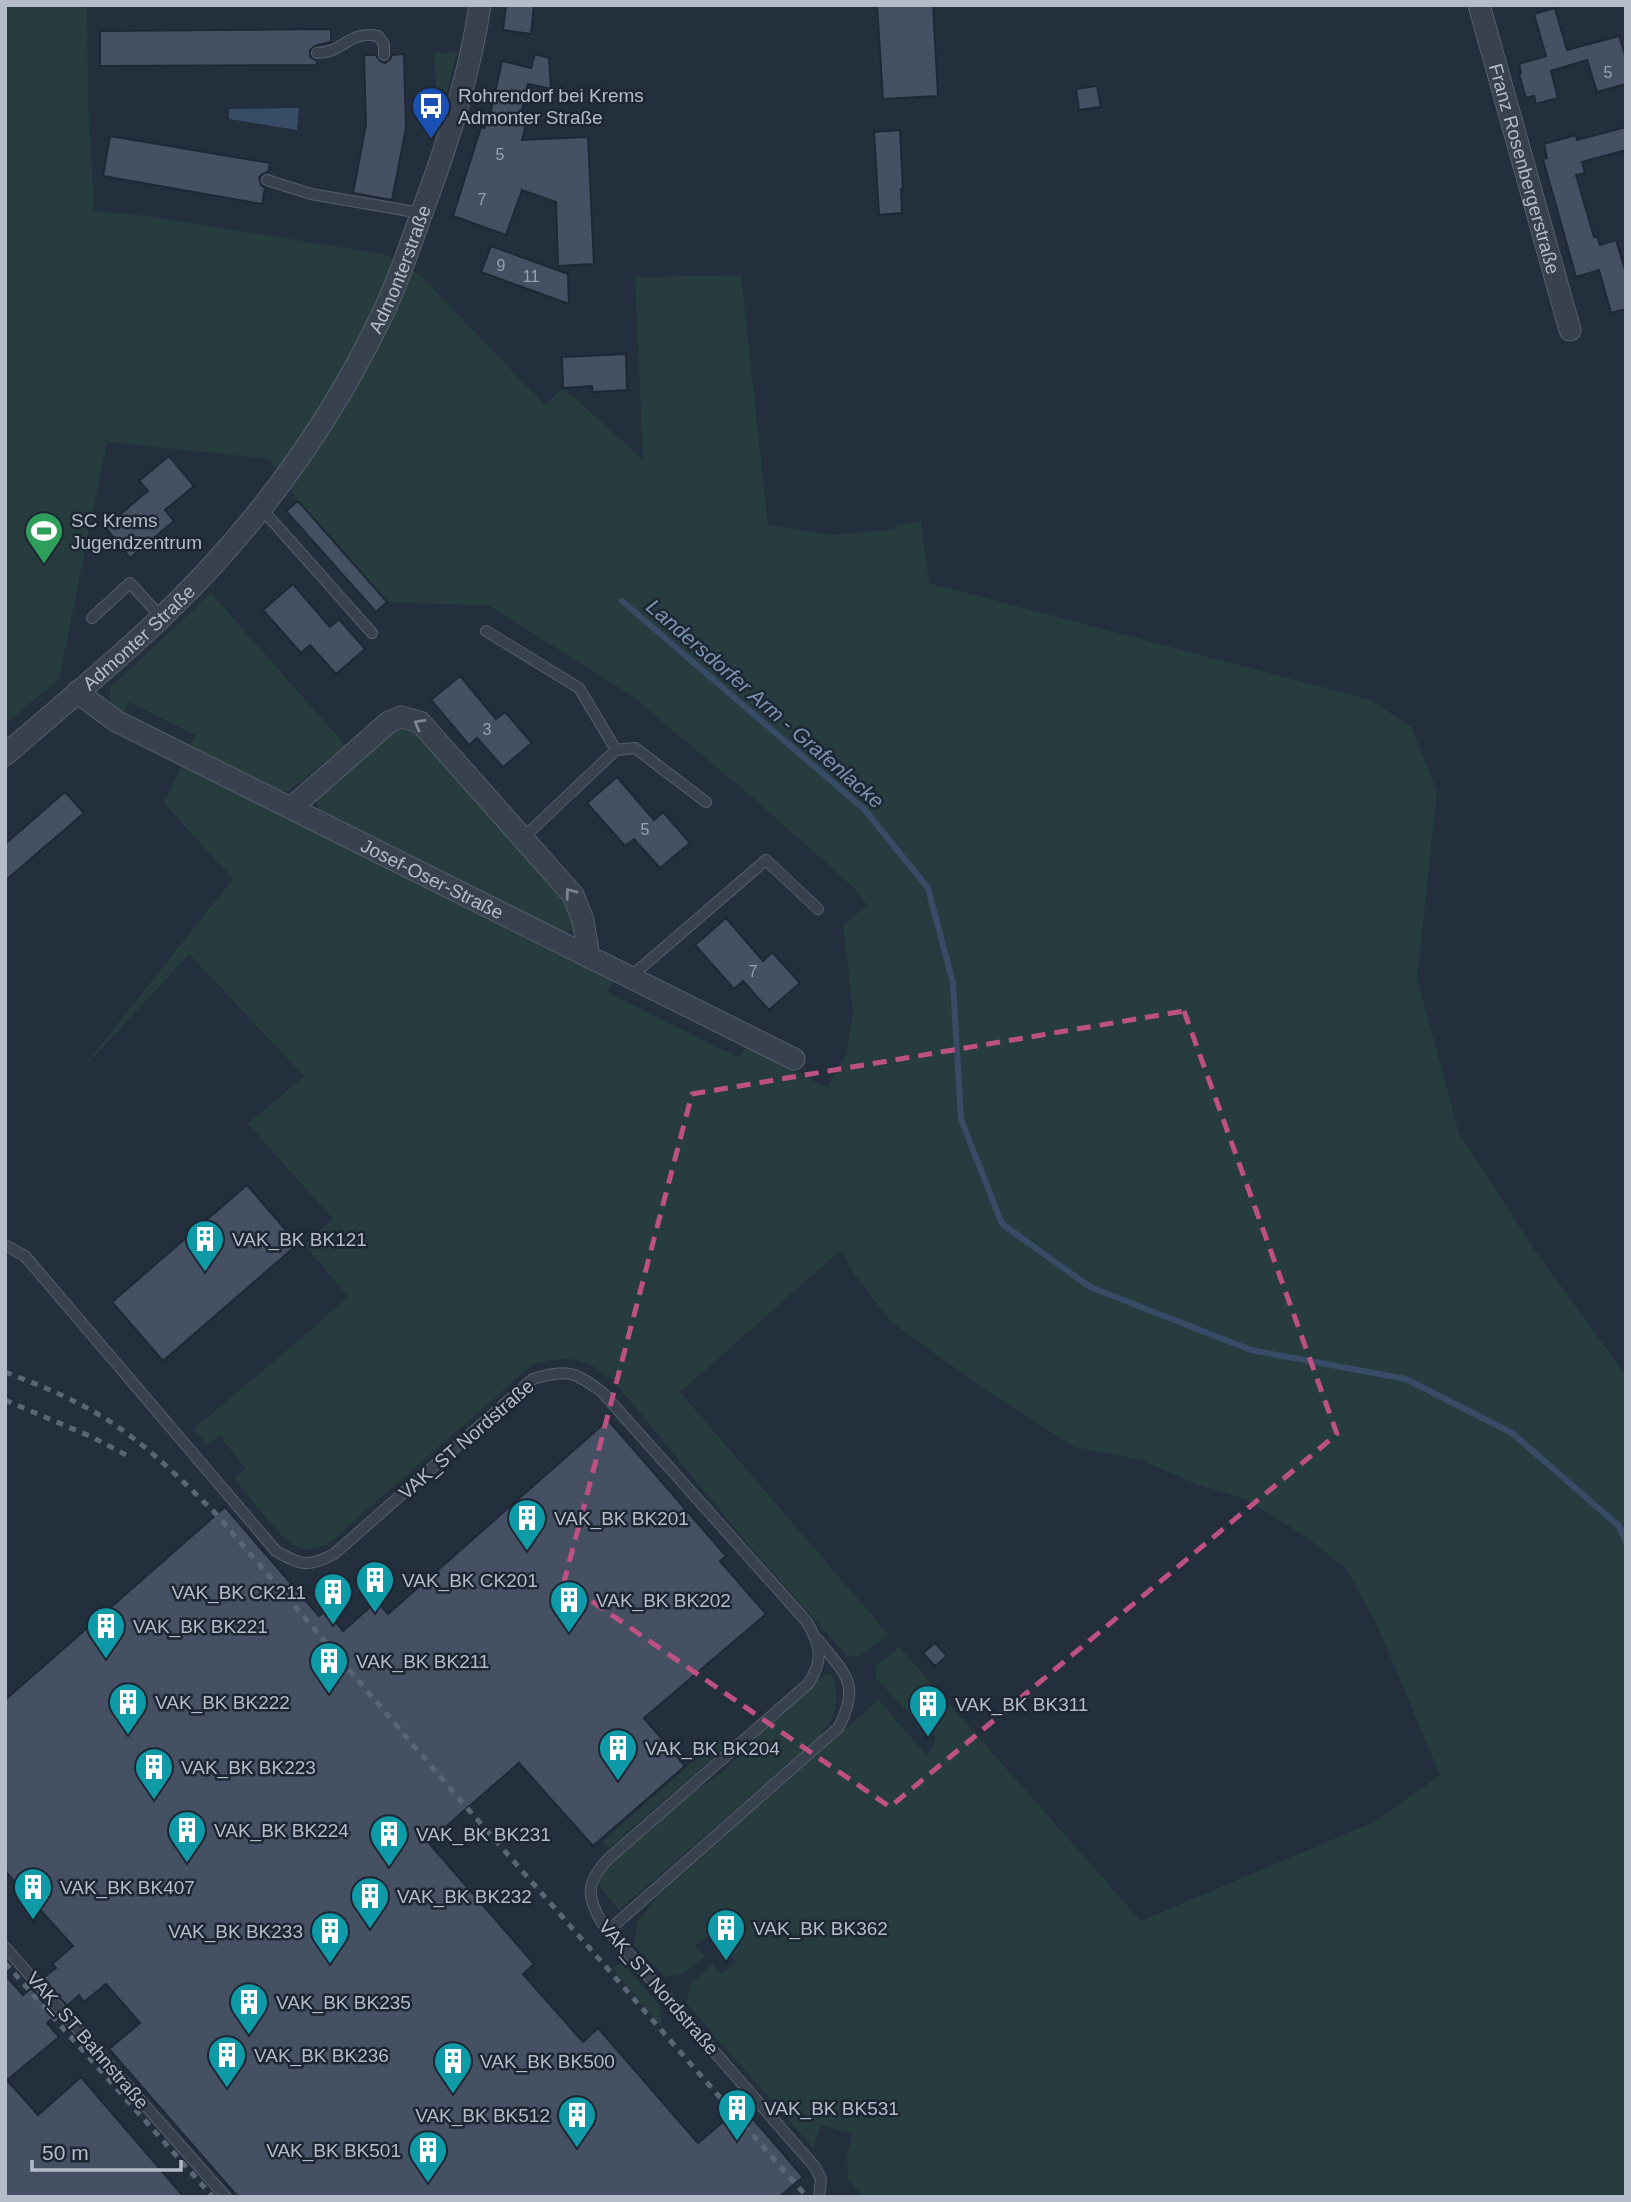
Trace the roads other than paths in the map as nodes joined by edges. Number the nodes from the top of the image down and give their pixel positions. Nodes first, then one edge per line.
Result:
1 (480, 5) edge
2 (1479, 5) edge
3 (317, 53) dead end
4 (384, 55) dead end
5 (267, 180) dead end
6 (421, 214) junction
7 (1570, 330) dead end
8 (261, 508) junction
9 (162, 617) junction
10 (92, 618) dead end
11 (486, 631) dead end
12 (372, 633) dead end
13 (77, 692) junction
14 (616, 750) junction
15 (5, 755) edge
16 (706, 802) dead end
17 (291, 808) junction
18 (524, 838) junction
19 (818, 909) dead end
20 (589, 957) junction
21 (629, 978) junction
22 (794, 1059) dead end
23 (5, 1245) edge
24 (816, 1638) junction
25 (608, 1930) junction
26 (5, 1947) edge
27 (226, 2197) edge
28 (819, 2197) edge

1 - 6 street, Admonterstraße
2 - 7 street, Franz Rosenbergerstraße
3 - 4 lane
5 - 6 lane
6 - 8 street, Admonterstraße
8 - 9 street, Admonter Straße
8 - 12 lane
9 - 10 lane
9 - 13 street, Admonter Straße
11 - 14 lane
13 - 15 street, Admonter Straße
13 - 17 street, Josef-Oser-Straße
14 - 16 lane
14 - 18 lane
18 -> 17 street
17 - 20 street, Josef-Oser-Straße
20 -> 18 street
19 - 21 lane
20 - 21 street, Josef-Oser-Straße
21 - 22 street, Josef-Oser-Straße
23 - 24 lane, VAK_ST Nordstraße
24 - 25 lane, VAK_ST Nordstraße
24 - 25 lane
25 - 28 lane, VAK_ST Nordstraße
26 - 27 lane, VAK_ST Bahnstraße

